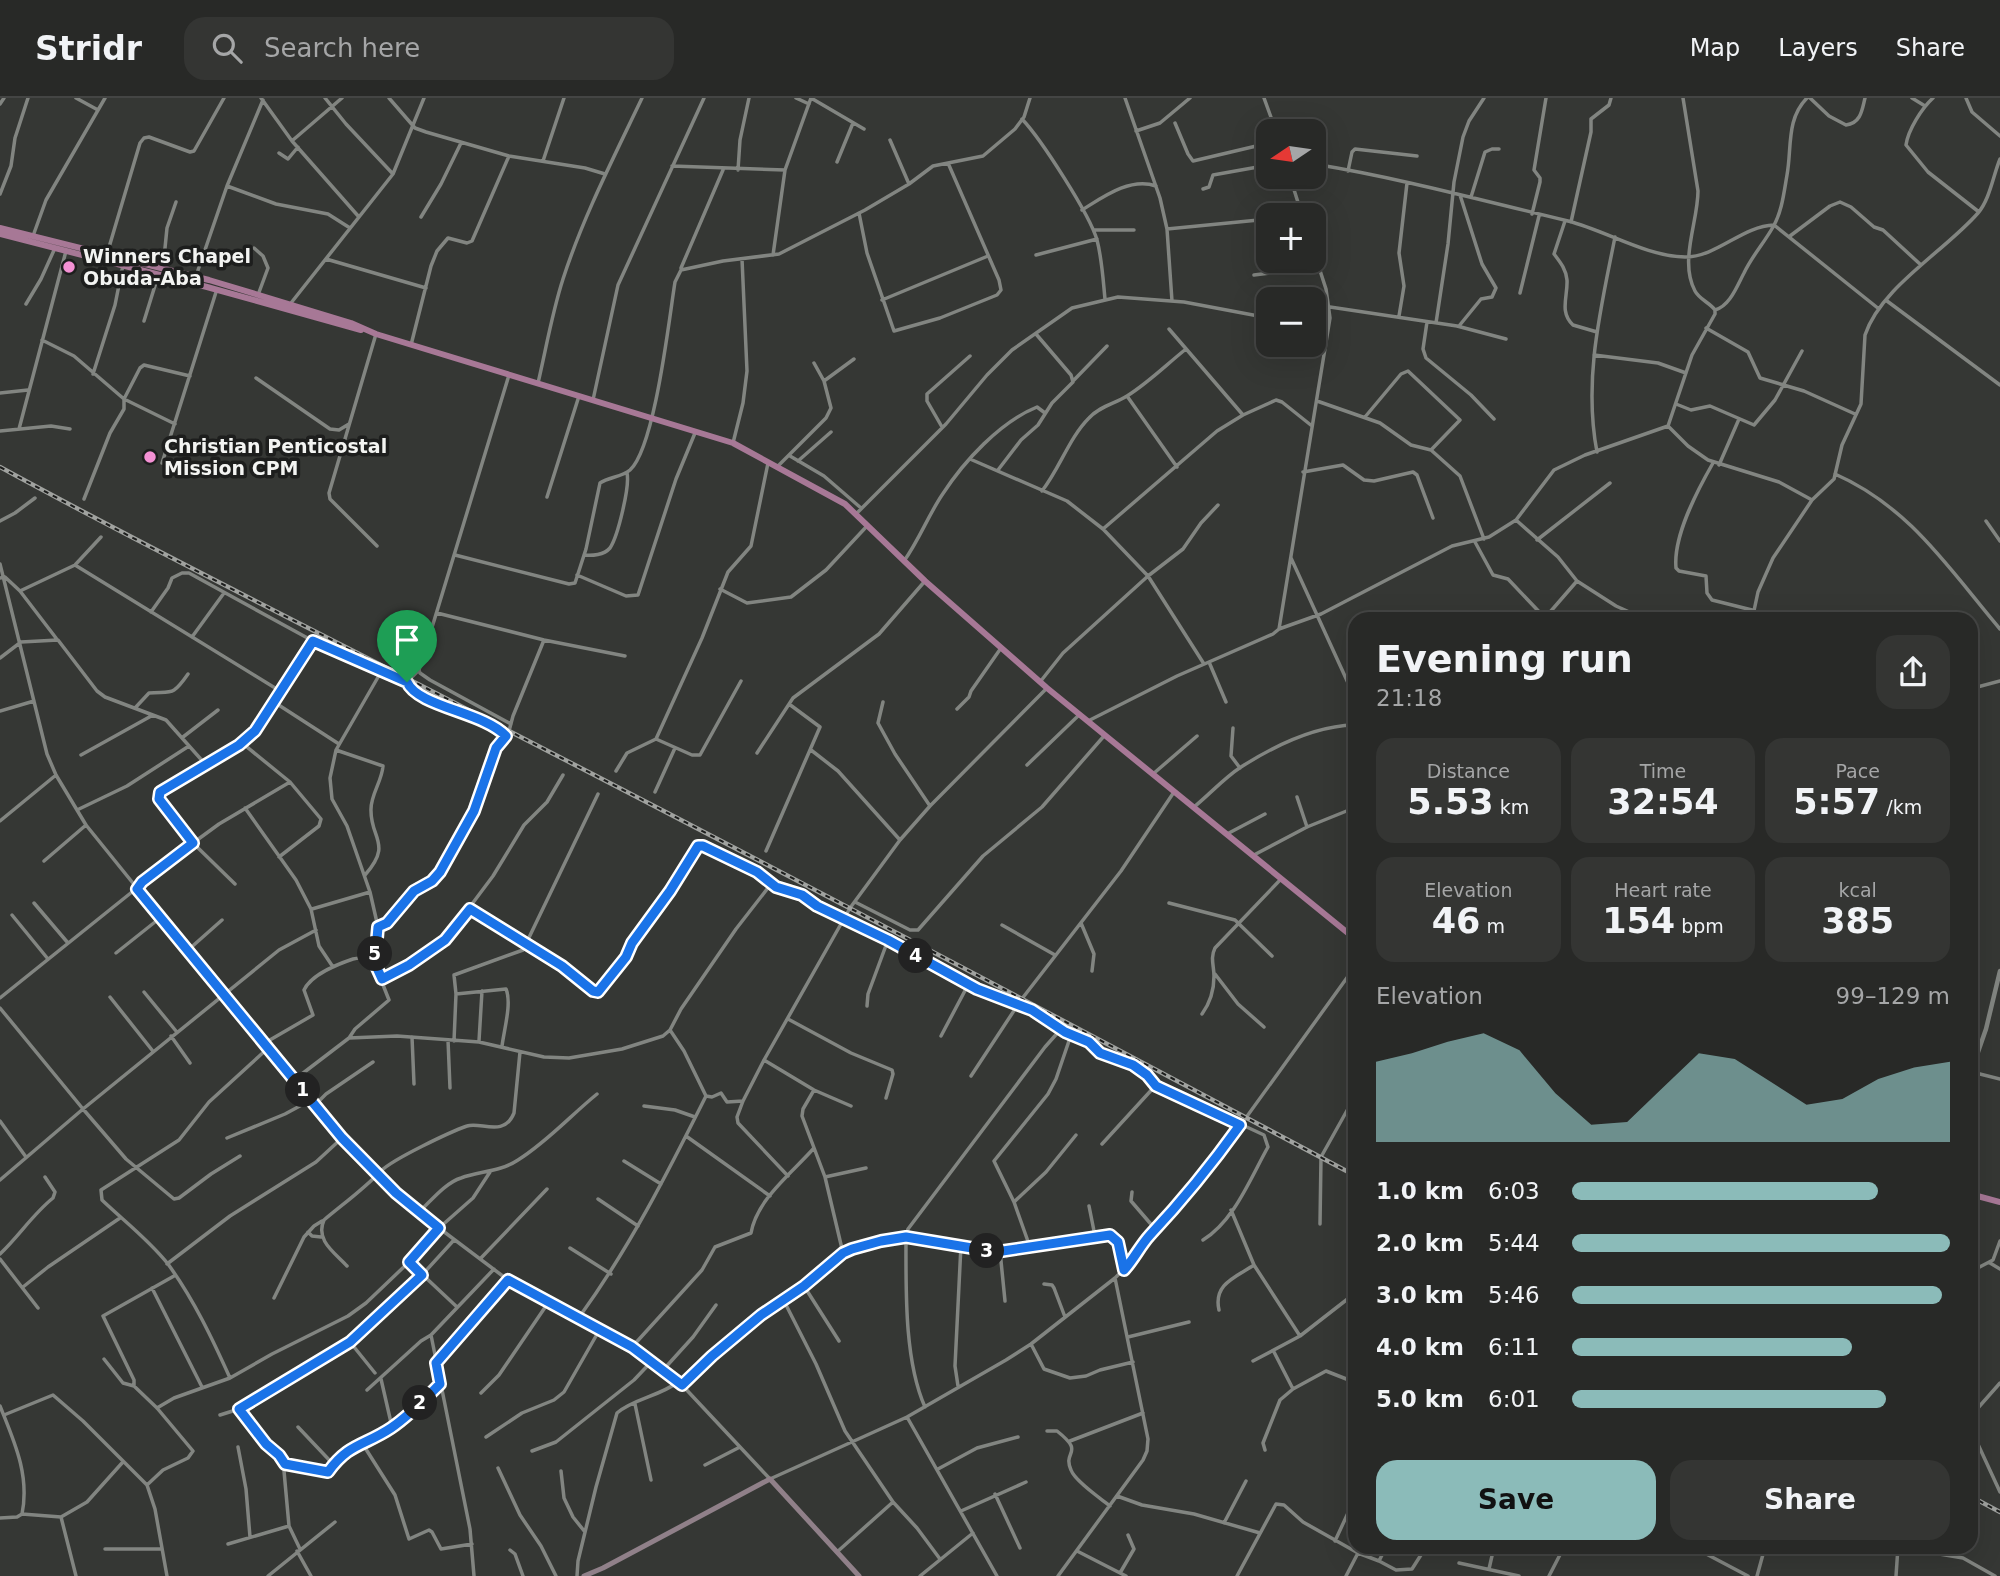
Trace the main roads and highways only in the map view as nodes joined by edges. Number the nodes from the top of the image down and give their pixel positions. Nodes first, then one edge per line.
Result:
1 (0, 228) edge
2 (0, 234) edge
3 (161, 271) junction
4 (366, 331) junction
5 (1348, 933) edge
6 (1978, 1196) edge
7 (2000, 1202) edge
8 (584, 1576) edge
9 (859, 1576) edge

1 - 3 highway
2 - 3 highway
3 - 4 highway
3 - 4 highway
4 - 5 highway
6 - 7 highway
8 - 9 main road

